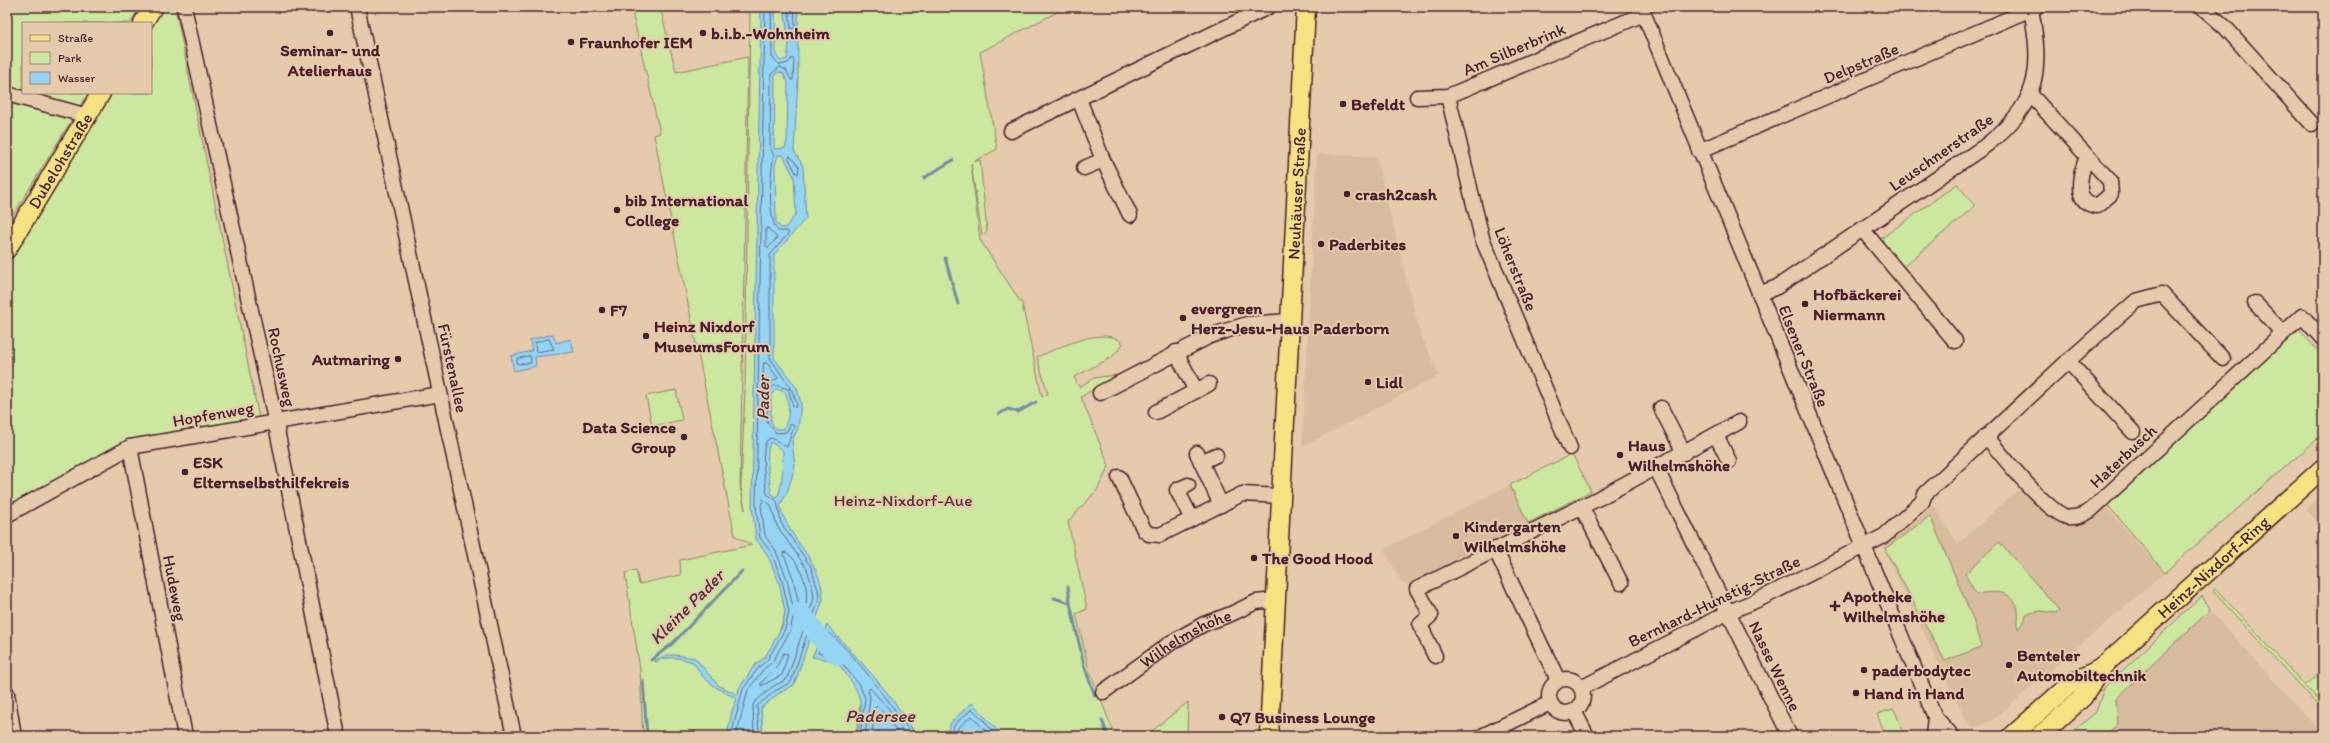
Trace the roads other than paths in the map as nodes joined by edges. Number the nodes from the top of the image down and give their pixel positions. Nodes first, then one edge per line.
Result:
1 (153, 7) edge
2 (184, 7) edge
3 (357, 7) edge
4 (1268, 7) edge
5 (1306, 7) edge
6 (2202, 7) edge
7 (2034, 8) edge
8 (1642, 11) edge
9 (144, 22) edge
10 (7, 94) edge
11 (100, 94) edge
12 (2030, 94) junction
13 (1448, 96) junction
14 (1417, 97) dead end
15 (1079, 99) junction
16 (88, 116) junction
17 (2312, 124) dead end
18 (1011, 131) dead end
19 (1699, 151) junction
20 (2087, 157) dead end
21 (1103, 160) junction
22 (1084, 168) dead end
23 (1130, 215) dead end
24 (1862, 229) junction
25 (7, 248) edge
26 (1759, 294) junction
27 (2254, 303) dead end
28 (1289, 321) junction
29 (2283, 334) junction
30 (2320, 336) edge
31 (1955, 341) dead end
32 (1176, 352) junction
33 (2223, 359) dead end
34 (2068, 361) junction
35 (1209, 384) dead end
36 (1196, 391) junction
37 (1100, 393) dead end
38 (440, 394) junction
39 (1661, 408) dead end
40 (1156, 412) dead end
41 (276, 422) junction
42 (1739, 422) dead end
43 (2133, 432) dead end
44 (1716, 435) junction
45 (1986, 436) junction
46 (130, 447) junction
47 (1570, 448) dead end
48 (1684, 453) junction
49 (1216, 455) dead end
50 (1729, 461) dead end
51 (1656, 468) junction
52 (2323, 468) edge
53 (1119, 477) dead end
54 (1188, 485) dead end
55 (1282, 496) junction
56 (1221, 506) junction
57 (1581, 506) junction
58 (7, 515) edge
59 (1192, 520) junction
60 (1863, 547) junction
61 (1495, 549) junction
62 (1621, 583) dead end
63 (1275, 600) junction
64 (1728, 612) junction
65 (1435, 656) dead end
66 (2103, 666) junction
67 (1558, 680) junction
68 (1581, 688) junction
69 (1102, 692) dead end
70 (7, 693) edge
71 (1550, 703) junction
72 (1574, 711) junction
73 (1935, 729) edge
74 (2018, 731) edge
75 (14, 736) edge
76 (184, 736) edge
77 (338, 736) edge
78 (514, 736) edge
79 (1270, 736) edge
80 (1482, 736) edge
81 (1587, 736) edge
82 (1790, 736) edge
83 (1952, 736) edge
84 (2000, 736) edge
85 (2040, 736) edge

1 - 9 main road
2 - 41 street, Rochusweg
3 - 38 street, Fürstenallee
4 - 15 street
5 - 28 main road, Neuhäuser Straße
6 - 17 street
7 - 12 street, Leuschnerstraße
7 - 19 street, Delpstraße
8 - 13 street, Am Silberbrink
8 - 19 street, Elsener Straße
10 - 16 street
11 - 16 main road, Dubelohstraße
12 - 20 street
12 - 24 street, Leuschnerstraße
13 - 14 street, Am Silberbrink
13 - 47 street, Löherstraße
15 - 18 street
15 - 21 street
16 - 25 main road, Dubelohstraße
19 - 26 street, Elsener Straße
21 - 22 street
21 - 23 street
24 - 26 street, Leuschnerstraße
24 - 31 street
26 - 60 street, Elsener Straße
27 - 29 street
28 - 32 street
28 - 55 main road, Neuhäuser Straße
29 - 30 street, Haterbusch
29 - 45 street, Haterbusch
32 - 36 street
32 - 37 street
33 - 34 street
34 - 43 street, Haterbusch
34 - 45 street
35 - 36 street
36 - 40 street
38 - 41 street, Hopfenweg
38 - 78 street, Fürstenallee
39 - 48 street
41 - 46 street, Hopfenweg
41 - 77 street, Rochusweg
42 - 44 street
44 - 48 street
44 - 50 street
45 - 60 street
46 - 58 street, Hopfenweg
46 - 76 street, Hudeweg
48 - 51 street
49 - 56 street
51 - 57 street
51 - 64 street, Nasse Wenne
52 - 66 main road, Heinz-Nixdorf-Ring
53 - 59 street
54 - 59 street
55 - 56 street
55 - 63 main road
56 - 59 street
57 - 61 street
57 - 62 street
60 - 64 street, Bernhard-Hunstig-Straße
60 - 73 street, Elsener Straße
61 - 65 street
61 - 67 street
63 - 69 street, Wilhelmshöhe
63 - 79 main road
64 - 68 street, Bernhard-Hunstig-Straße
64 - 82 street, Nasse Wenne
66 - 74 main road, Heinz-Nixdorf-Ring
66 - 85 main road, Heinz-Nixdorf-Ring
67 - 68 street
67 - 71 street
68 - 72 street
70 - 75 street
71 - 72 street
71 - 80 street
72 - 81 street
73 - 83 street, Elsener Straße
74 - 84 street

